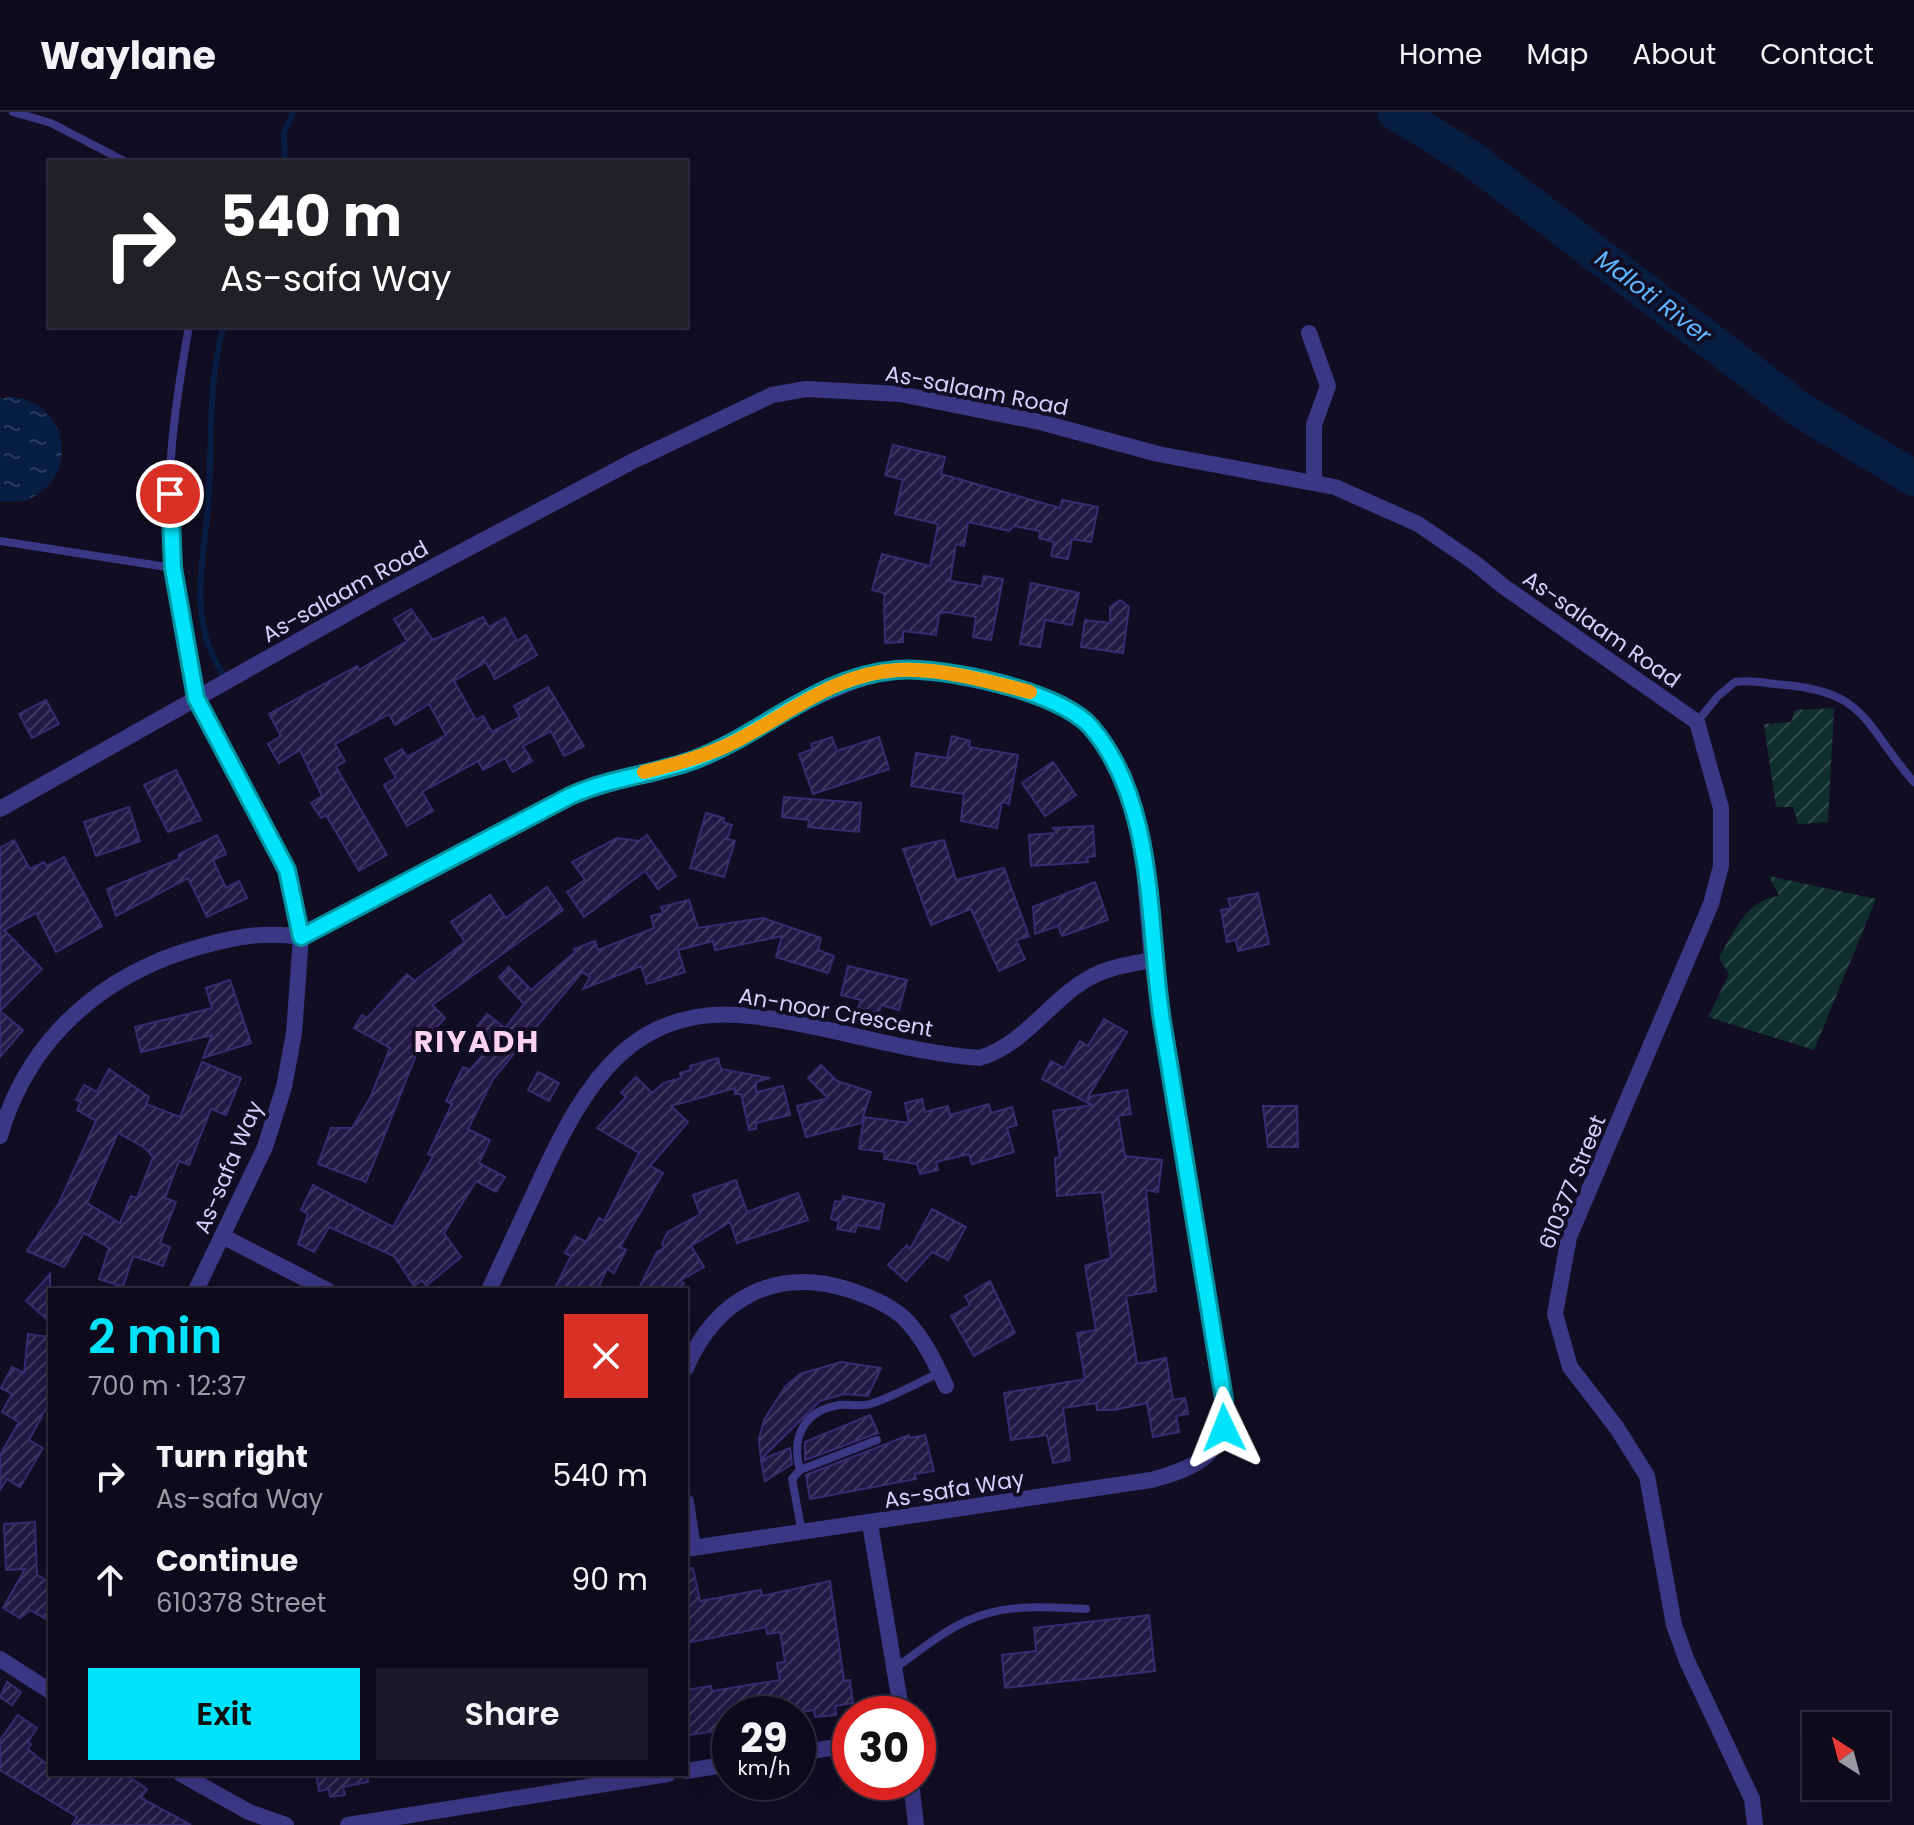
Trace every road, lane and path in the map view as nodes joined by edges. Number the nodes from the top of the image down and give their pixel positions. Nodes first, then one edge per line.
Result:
1 (13, 112) edge
2 (122, 160) edge
3 (189, 328) edge
4 (1309, 333) dead end
5 (1314, 482) junction
6 (0, 541) edge
7 (173, 568) junction
8 (196, 698) junction
9 (1697, 722) junction
10 (1914, 782) edge
11 (0, 809) edge
12 (301, 937) junction
13 (1152, 960) junction
14 (0, 1136) edge
15 (224, 1237) junction
16 (197, 1288) edge
17 (323, 1288) edge
18 (490, 1288) edge
19 (688, 1364) edge
20 (943, 1379) joint
21 (877, 1440) dead end
22 (800, 1470) junction
23 (870, 1524) junction
24 (802, 1534) junction
25 (689, 1548) edge
26 (1086, 1609) dead end
27 (0, 1659) edge
28 (894, 1668) junction
29 (48, 1690) edge
30 (899, 1696) edge
31 (712, 1767) edge
32 (688, 1771) edge
33 (185, 1776) edge
34 (655, 1776) edge
35 (913, 1800) edge
36 (286, 1825) edge
37 (348, 1825) edge
38 (916, 1825) edge
39 (1755, 1825) edge

1 - 2 lane
3 - 7 lane
4 - 5 street
5 - 8 street, As-salaam Road
5 - 9 street, As-salaam Road
6 - 7 lane
7 - 8 lane
8 - 11 street, As-salaam Road
8 - 12 street, As-safa Way
9 - 10 lane
9 - 39 street, 610377 Street
12 - 13 street
12 - 14 street
12 - 15 street, As-safa Way
13 - 18 street, An-noor Crescent
13 - 23 street, As-safa Way
15 - 16 street, As-safa Way
15 - 17 street
19 - 20 street
20 - 22 lane
21 - 22 lane
22 - 24 lane
23 - 24 street, As-safa Way
23 - 28 street
24 - 25 street, As-safa Way
26 - 28 lane
27 - 29 street
28 - 30 street
31 - 32 street
33 - 36 street
34 - 37 street
35 - 38 street

